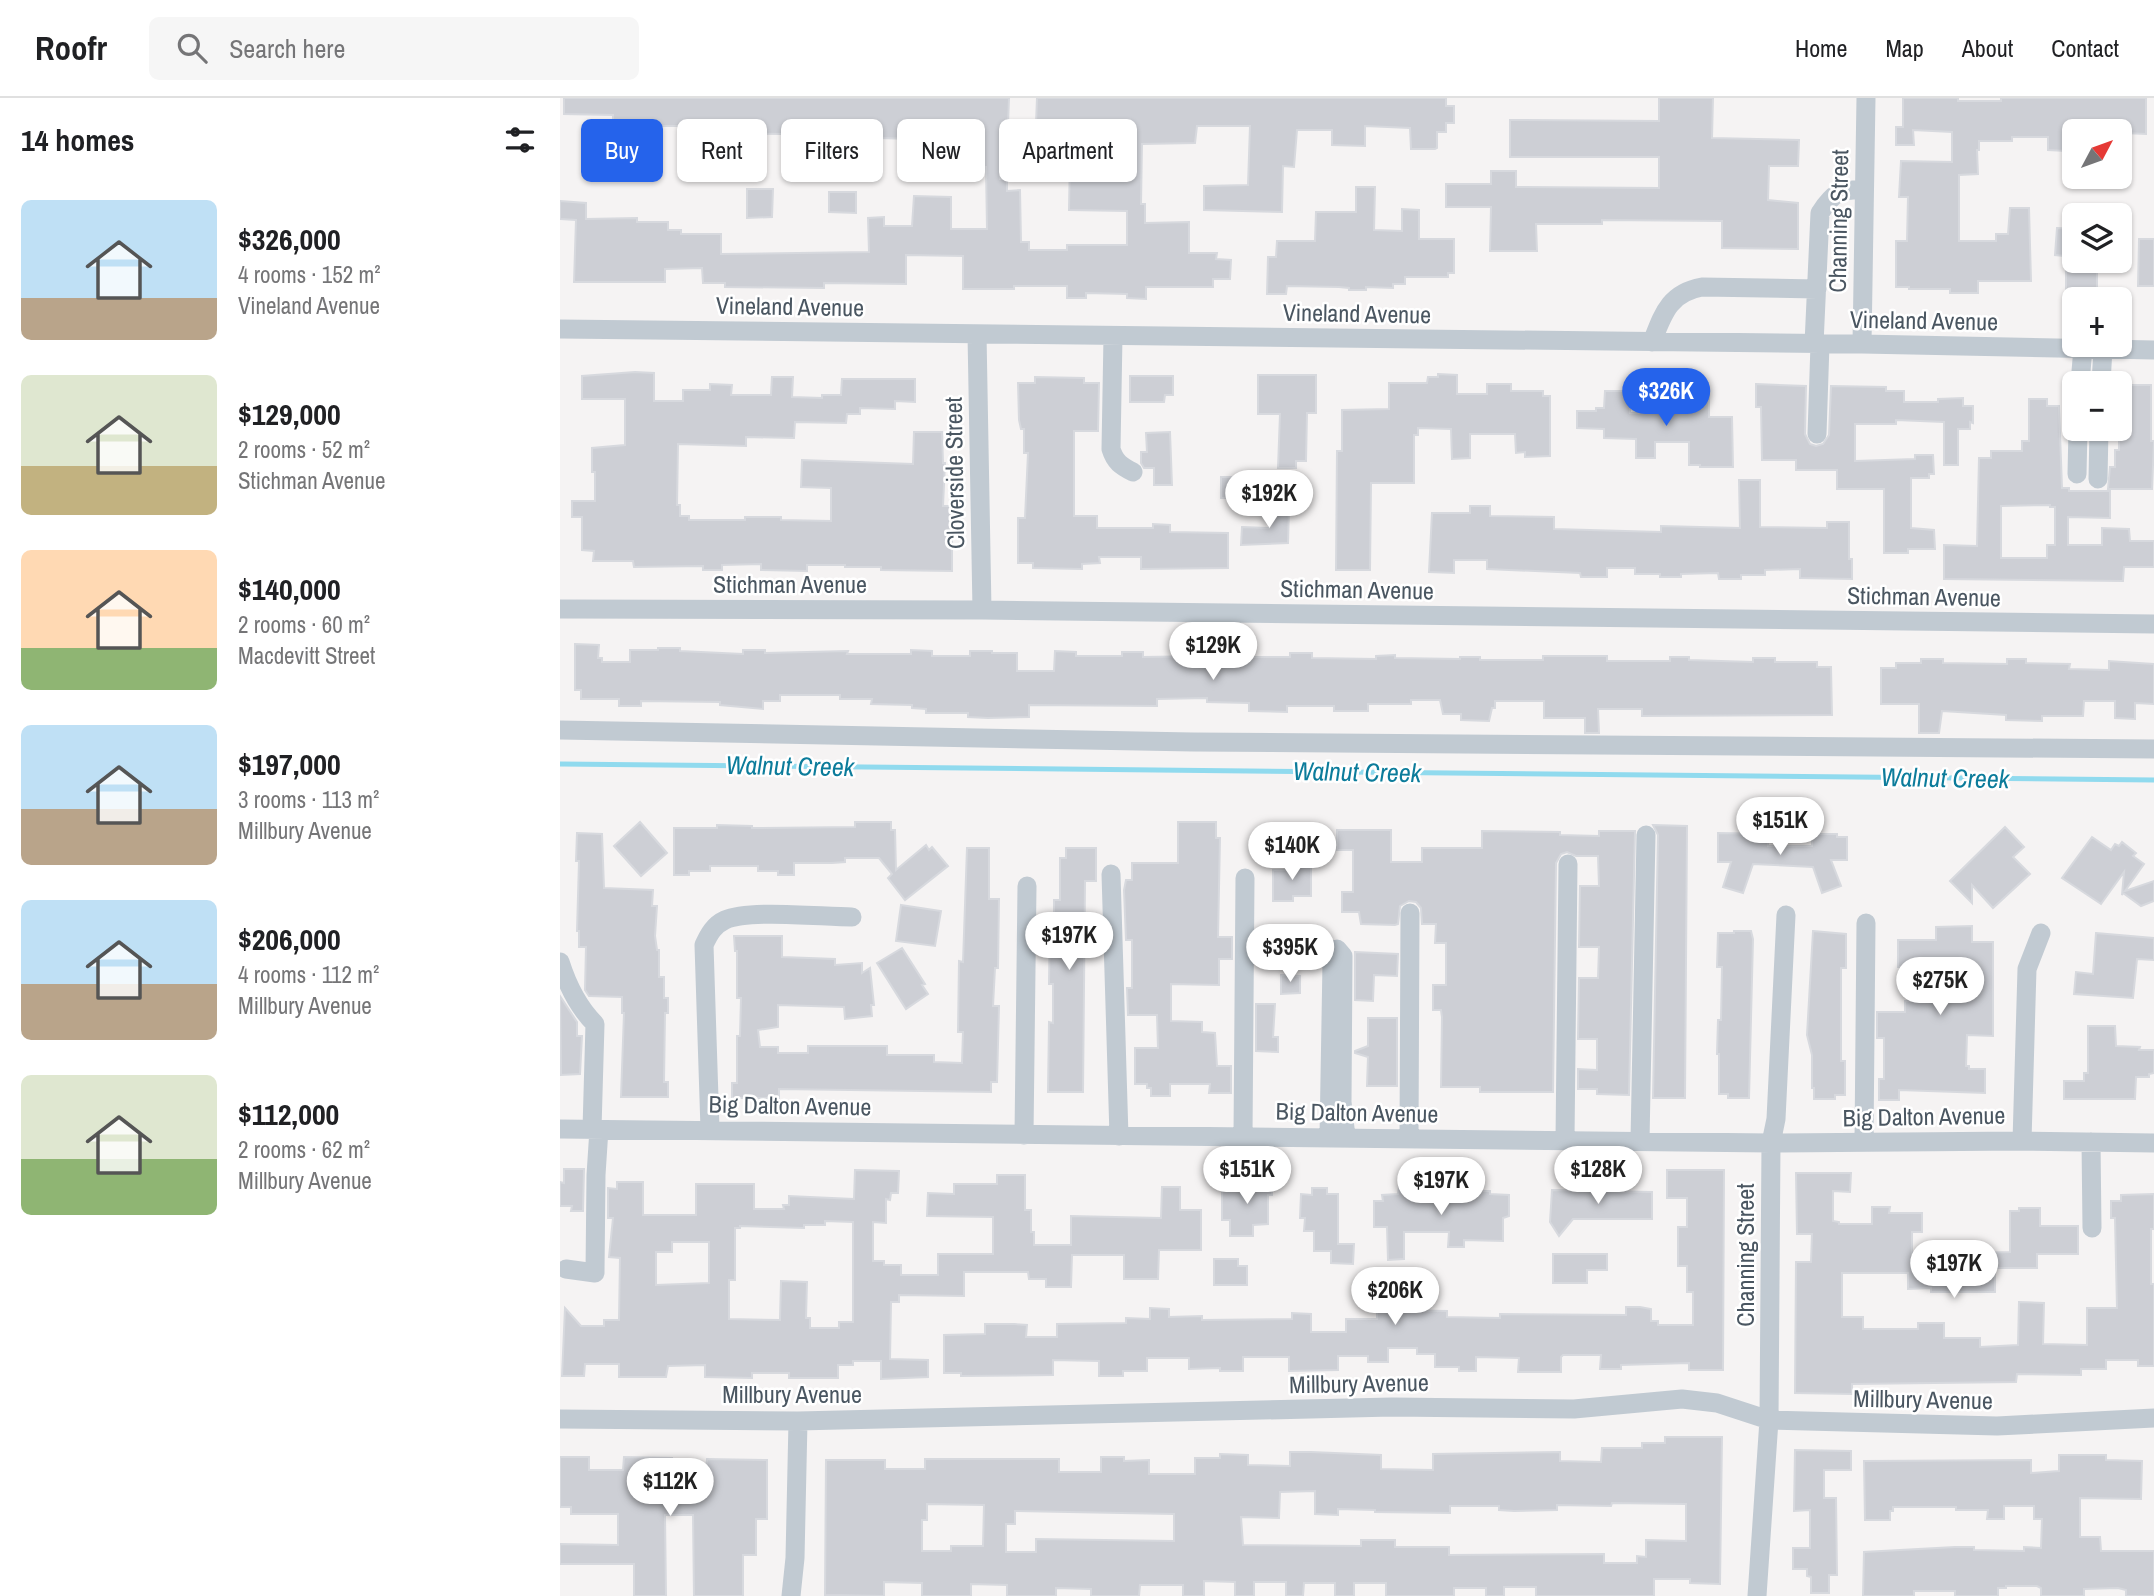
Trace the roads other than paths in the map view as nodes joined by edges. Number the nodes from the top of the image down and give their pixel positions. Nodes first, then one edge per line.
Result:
1 (1866, 98) edge
2 (1864, 189) junction
3 (1817, 289) junction
4 (560, 329) edge
5 (977, 334) junction
6 (1113, 336) junction
7 (1652, 342) junction
8 (1817, 344) junction
9 (1862, 344) junction
10 (2062, 348) edge
11 (2132, 350) edge
12 (2154, 350) edge
13 (1817, 434) dead end
14 (2078, 441) edge
15 (2099, 441) edge
16 (1133, 472) dead end
17 (2077, 474) dead end
18 (2098, 480) dead end
19 (560, 609) edge
20 (982, 610) junction
21 (2154, 624) edge
22 (560, 730) edge
23 (2154, 749) edge
24 (1646, 835) dead end
25 (1568, 864) dead end
26 (1111, 874) dead end
27 (1245, 878) dead end
28 (1027, 886) dead end
29 (1410, 913) dead end
30 (1786, 915) dead end
31 (852, 917) dead end
32 (1866, 923) dead end
33 (2041, 933) dead end
34 (560, 962) edge
35 (560, 1129) edge
36 (596, 1129) junction
37 (710, 1129) junction
38 (1024, 1135) junction
39 (1119, 1136) junction
40 (1243, 1136) junction
41 (1337, 1137) junction
42 (1409, 1138) junction
43 (1565, 1140) junction
44 (2022, 1140) junction
45 (1640, 1141) junction
46 (1864, 1142) junction
47 (2091, 1142) junction
48 (1771, 1143) junction
49 (2154, 1143) edge
50 (2092, 1228) dead end
51 (566, 1269) dead end
52 (2154, 1418) edge
53 (560, 1419) edge
54 (1769, 1420) junction
55 (798, 1421) junction
56 (791, 1596) edge
57 (1757, 1596) edge

1 - 2 street, Channing Street
2 - 3 street
2 - 9 street, Channing Street
3 - 7 street
3 - 8 street
4 - 5 street, Vineland Avenue
5 - 6 street, Vineland Avenue
5 - 20 street, Cloverside Street
6 - 7 street, Vineland Avenue
6 - 16 street
7 - 8 street, Vineland Avenue
8 - 9 street, Vineland Avenue
8 - 13 street
9 - 10 street, Vineland Avenue
11 - 12 street, Vineland Avenue
14 - 17 street
15 - 18 street
19 - 20 street, Stichman Avenue
20 - 21 street, Stichman Avenue
22 - 23 street
24 - 45 street
25 - 43 street
26 - 39 street
27 - 40 street
28 - 38 street
29 - 42 street
30 - 48 street, Channing Street
31 - 37 street
32 - 46 street
33 - 44 street
34 - 36 street
35 - 36 street, Big Dalton Avenue
36 - 37 street, Big Dalton Avenue
36 - 51 street
37 - 38 street, Big Dalton Avenue
38 - 39 street, Big Dalton Avenue
39 - 40 street, Big Dalton Avenue
40 - 41 street, Big Dalton Avenue
41 - 41 street
41 - 42 street, Big Dalton Avenue
42 - 43 street, Big Dalton Avenue
43 - 45 street, Big Dalton Avenue
44 - 46 street, Big Dalton Avenue
44 - 47 street, Big Dalton Avenue
45 - 48 street, Big Dalton Avenue
46 - 48 street, Big Dalton Avenue
47 - 49 street, Big Dalton Avenue
47 - 50 street
48 - 54 street, Channing Street
52 - 54 street, Millbury Avenue
53 - 55 street, Millbury Avenue
54 - 55 street, Millbury Avenue
54 - 57 street, Channing Street
55 - 56 street

